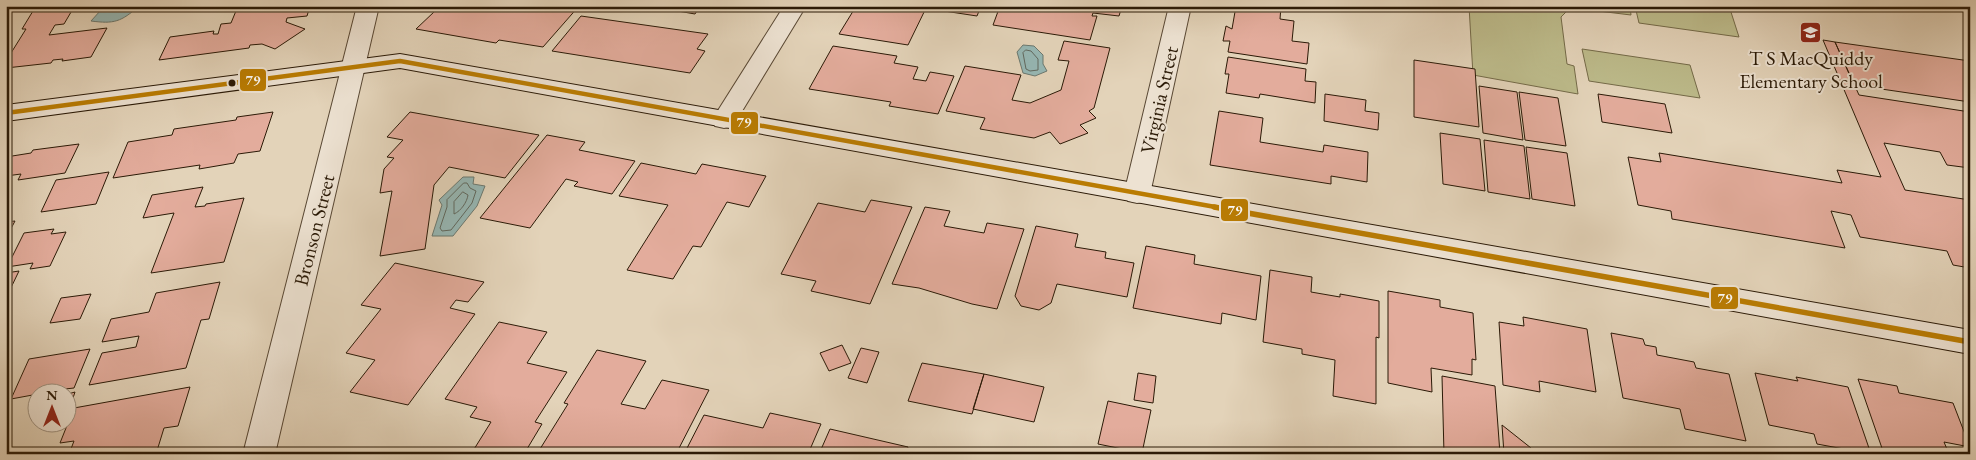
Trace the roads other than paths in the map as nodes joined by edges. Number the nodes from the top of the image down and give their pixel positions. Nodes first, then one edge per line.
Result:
1 (368, 6) edge
2 (795, 6) edge
3 (1180, 6) edge
4 (354, 67) junction
5 (6, 113) edge
6 (724, 120) junction
7 (1137, 194) junction
8 (1970, 342) edge
9 (259, 454) edge

1 - 4 street, Bronson Street
2 - 6 street
3 - 7 street, Virginia Street
4 - 5 street
4 - 6 street
4 - 9 street, Bronson Street
6 - 7 street
7 - 8 street

